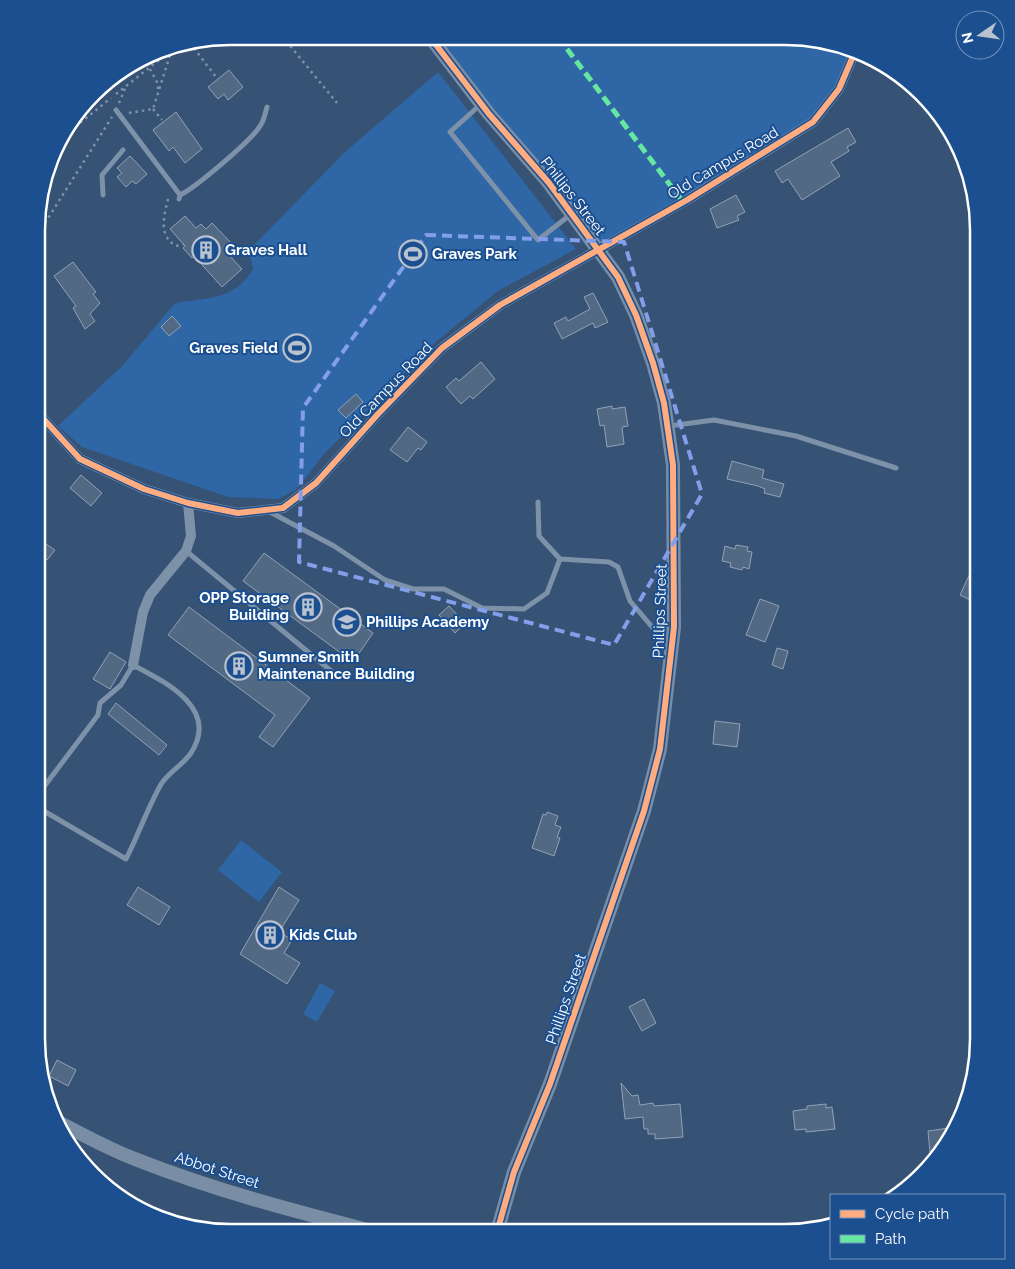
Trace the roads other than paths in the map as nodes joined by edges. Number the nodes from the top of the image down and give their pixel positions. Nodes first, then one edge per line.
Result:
1 (436, 45) edge
2 (852, 58) edge
3 (481, 104) junction
4 (267, 107) dead end
5 (116, 110) road end
6 (122, 150) dead end
7 (103, 195) dead end
8 (572, 213) junction
9 (599, 249) junction
10 (45, 421) edge
11 (667, 426) junction
12 (896, 468) dead end
13 (538, 502) dead end
14 (188, 503) junction
15 (267, 510) junction
16 (186, 551) junction
17 (560, 559) junction
18 (674, 627) junction
19 (133, 665) junction
20 (336, 674) dead end
21 (45, 784) edge
22 (45, 812) edge
23 (67, 1126) edge
24 (344, 1224) edge
25 (499, 1224) edge

1 - 3 street, Phillips Street
2 - 9 street, Old Campus Road
3 - 8 street, Phillips Street
3 - 8 lane
4 - 5 lane
6 - 7 lane
8 - 9 street, Phillips Street
9 - 11 street, Phillips Street
9 - 15 street, Old Campus Road
10 - 14 street, Old Campus Road
11 - 12 lane
11 - 18 street, Phillips Street
13 - 17 lane
14 - 15 street, Old Campus Road
14 - 16 street
15 - 17 lane
16 - 19 street
16 - 20 lane
17 - 18 lane
18 - 25 street, Phillips Street
19 - 21 lane
19 - 22 lane
23 - 24 street, Abbot Street

